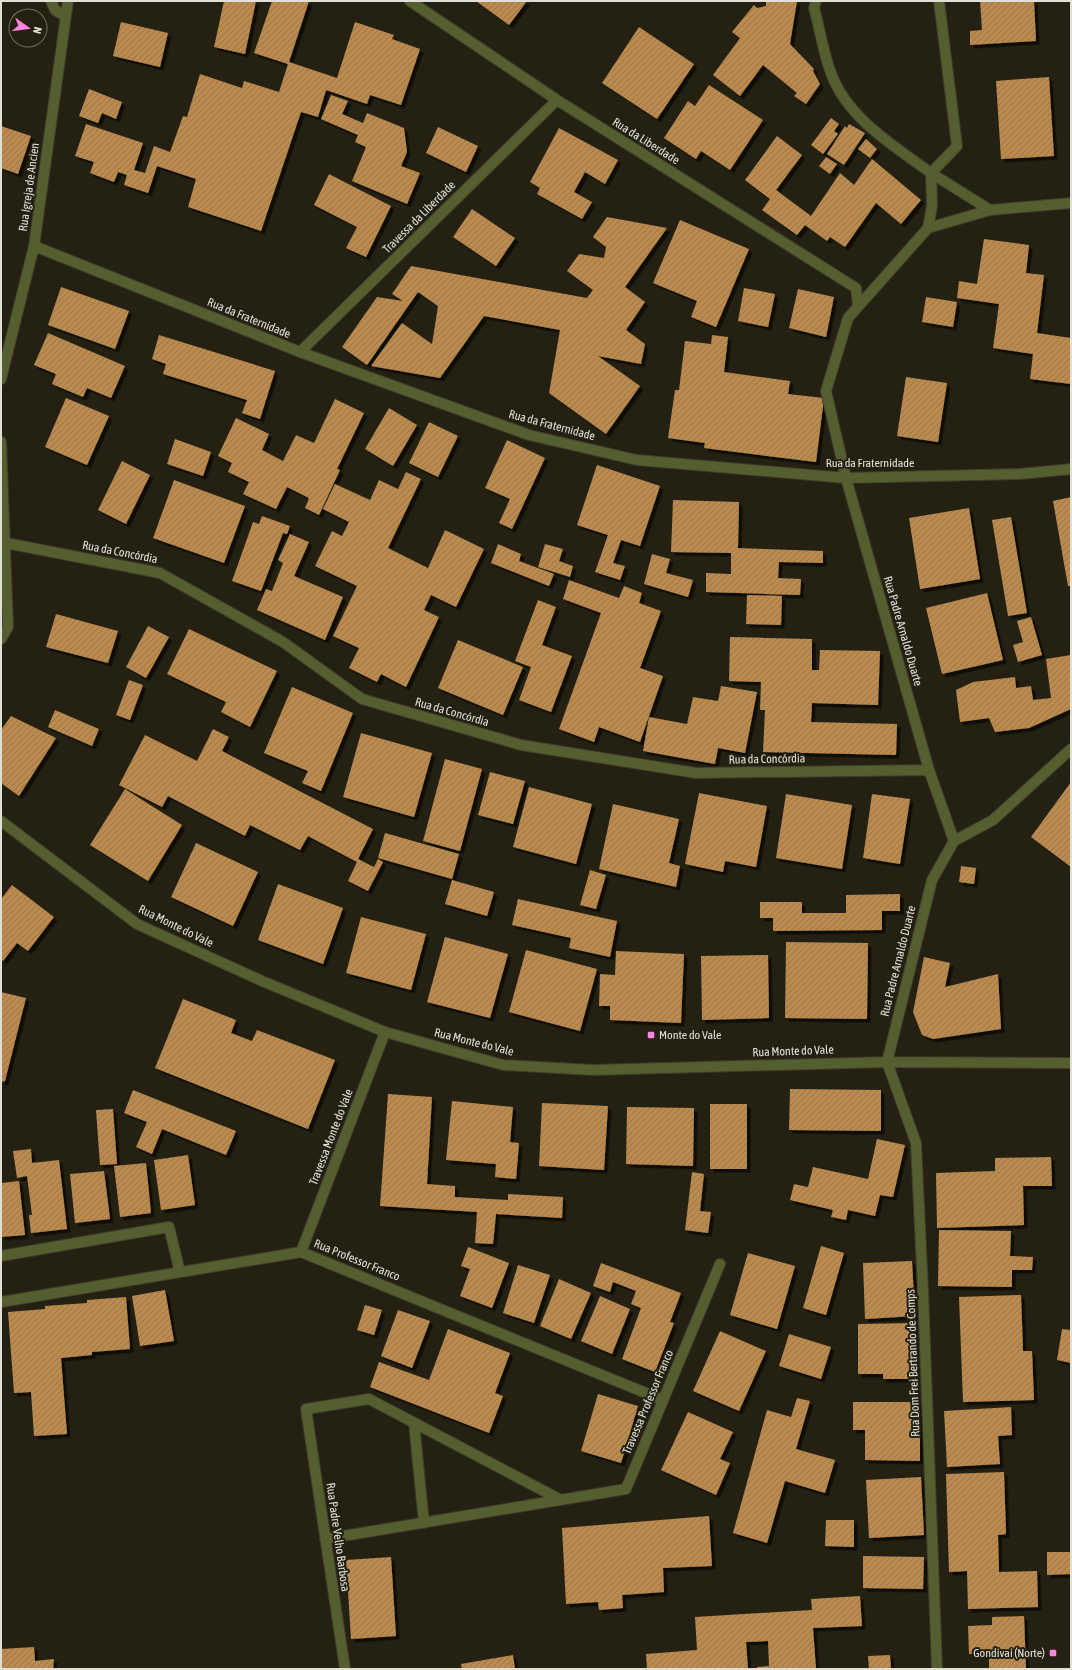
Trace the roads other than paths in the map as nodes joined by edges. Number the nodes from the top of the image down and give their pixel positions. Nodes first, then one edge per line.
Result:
1 (51, 1) edge
2 (68, 1) edge
3 (410, 1) edge
4 (816, 1) edge
5 (939, 1) edge
6 (64, 16) junction
7 (557, 100) junction
8 (931, 173) junction
9 (1071, 203) edge
10 (990, 210) junction
11 (928, 228) junction
12 (34, 246) junction
13 (858, 305) junction
14 (300, 352) junction
15 (1, 379) edge
16 (1, 442) edge
17 (1071, 469) edge
18 (846, 478) junction
19 (6, 543) junction
20 (1, 639) edge
21 (1071, 749) edge
22 (929, 770) junction
23 (1, 821) edge
24 (954, 841) junction
25 (385, 1032) junction
26 (887, 1062) junction
27 (1071, 1063) edge
28 (301, 1252) junction
29 (1, 1256) edge
30 (720, 1264) dead end
31 (180, 1272) junction
32 (1, 1302) edge
33 (663, 1400) junction
34 (414, 1423) junction
35 (562, 1500) junction
36 (424, 1523) junction
37 (325, 1539) junction
38 (345, 1669) edge
39 (937, 1669) edge

1 - 6 street
2 - 6 street
3 - 7 street, Rua da Liberdade
4 - 8 street
5 - 8 street
6 - 12 street, Rua Igreja de Ancien
7 - 13 street, Rua da Liberdade
7 - 14 street, Travessa da Liberdade
8 - 10 street
8 - 11 street
9 - 10 street
10 - 11 street
11 - 13 street, Rua Padre Arnaldo Duarte
12 - 14 street, Rua da Fraternidade
12 - 15 street, Rua Igreja de Ancien
13 - 18 street, Rua Padre Arnaldo Duarte
14 - 18 street, Rua da Fraternidade
16 - 19 street
17 - 18 street, Rua da Fraternidade
18 - 22 street, Rua Padre Arnaldo Duarte
19 - 20 street
19 - 22 street, Rua da Concórdia
21 - 24 street
22 - 24 street, Rua Padre Arnaldo Duarte
23 - 25 street, Rua Monte do Vale
24 - 26 street, Rua Padre Arnaldo Duarte
25 - 26 street, Rua Monte do Vale
25 - 28 street, Travessa Monte do Vale
26 - 27 street, Rua Monte do Vale
26 - 39 street, Rua Dom Frei Bertrando de Comps
28 - 31 street, Rua Professor Franco
28 - 33 street, Rua Professor Franco
29 - 31 street
30 - 33 street, Travessa Professor Franco
31 - 32 street, Rua Professor Franco
33 - 35 street, Travessa Professor Franco
34 - 35 street
34 - 36 street
34 - 37 street, Rua Padre Velho Barbosa
35 - 36 street, Travessa Professor Franco
36 - 37 street, Travessa Professor Franco
37 - 38 street, Rua Padre Velho Barbosa

